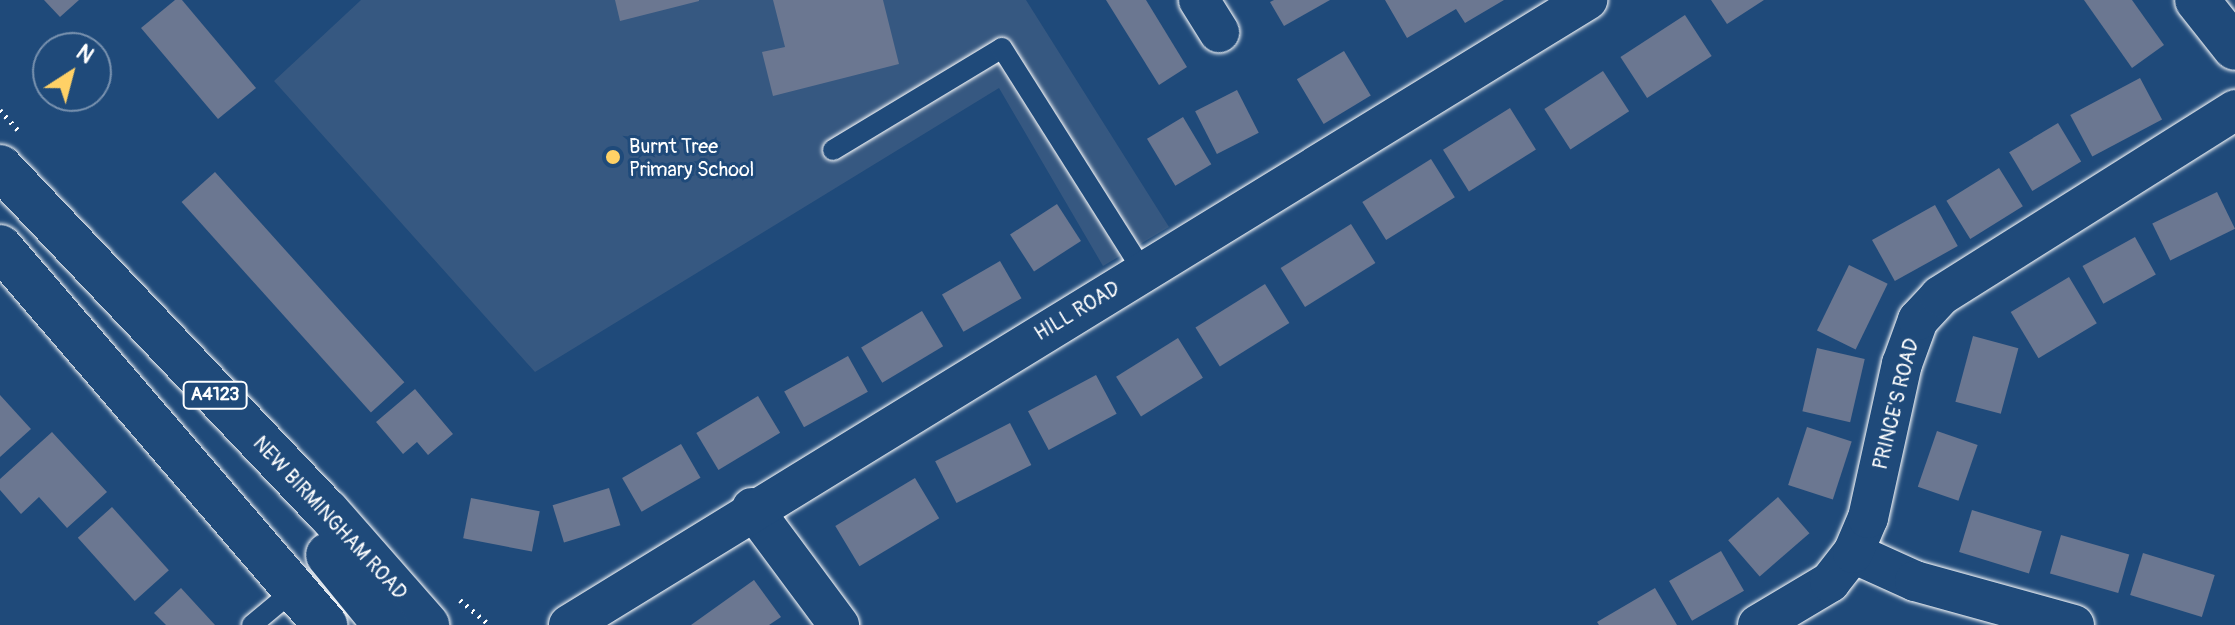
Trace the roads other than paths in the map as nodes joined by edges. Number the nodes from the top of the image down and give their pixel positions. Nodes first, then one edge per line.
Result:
1 (2197, 0) edge
2 (1565, 6) edge
3 (2235, 48) edge
4 (2235, 110) edge
5 (833, 150) dead end
6 (0, 167) edge
7 (0, 247) edge
8 (1143, 271) junction
9 (107, 283) junction
10 (752, 508) junction
11 (1853, 553) junction
12 (294, 590) junction
13 (252, 625) edge
14 (325, 625) edge
15 (385, 625) edge
16 (427, 625) edge
17 (569, 625) edge
18 (839, 625) edge
19 (1758, 625) edge
20 (2074, 625) edge

1 - 3 main road
2 - 8 street, HILL ROAD
4 - 11 street, PRINCE'S ROAD
5 - 8 lane
6 - 9 main road, NEW BIRMINGHAM ROAD / A4123
7 - 12 main road
8 - 10 street, HILL ROAD
9 - 15 main road
9 - 16 main road, NEW BIRMINGHAM ROAD / A4123
10 - 17 street, HILL ROAD
10 - 18 street
11 - 19 street, PRINCE'S ROAD
11 - 20 street
12 - 13 lane
12 - 14 main road

